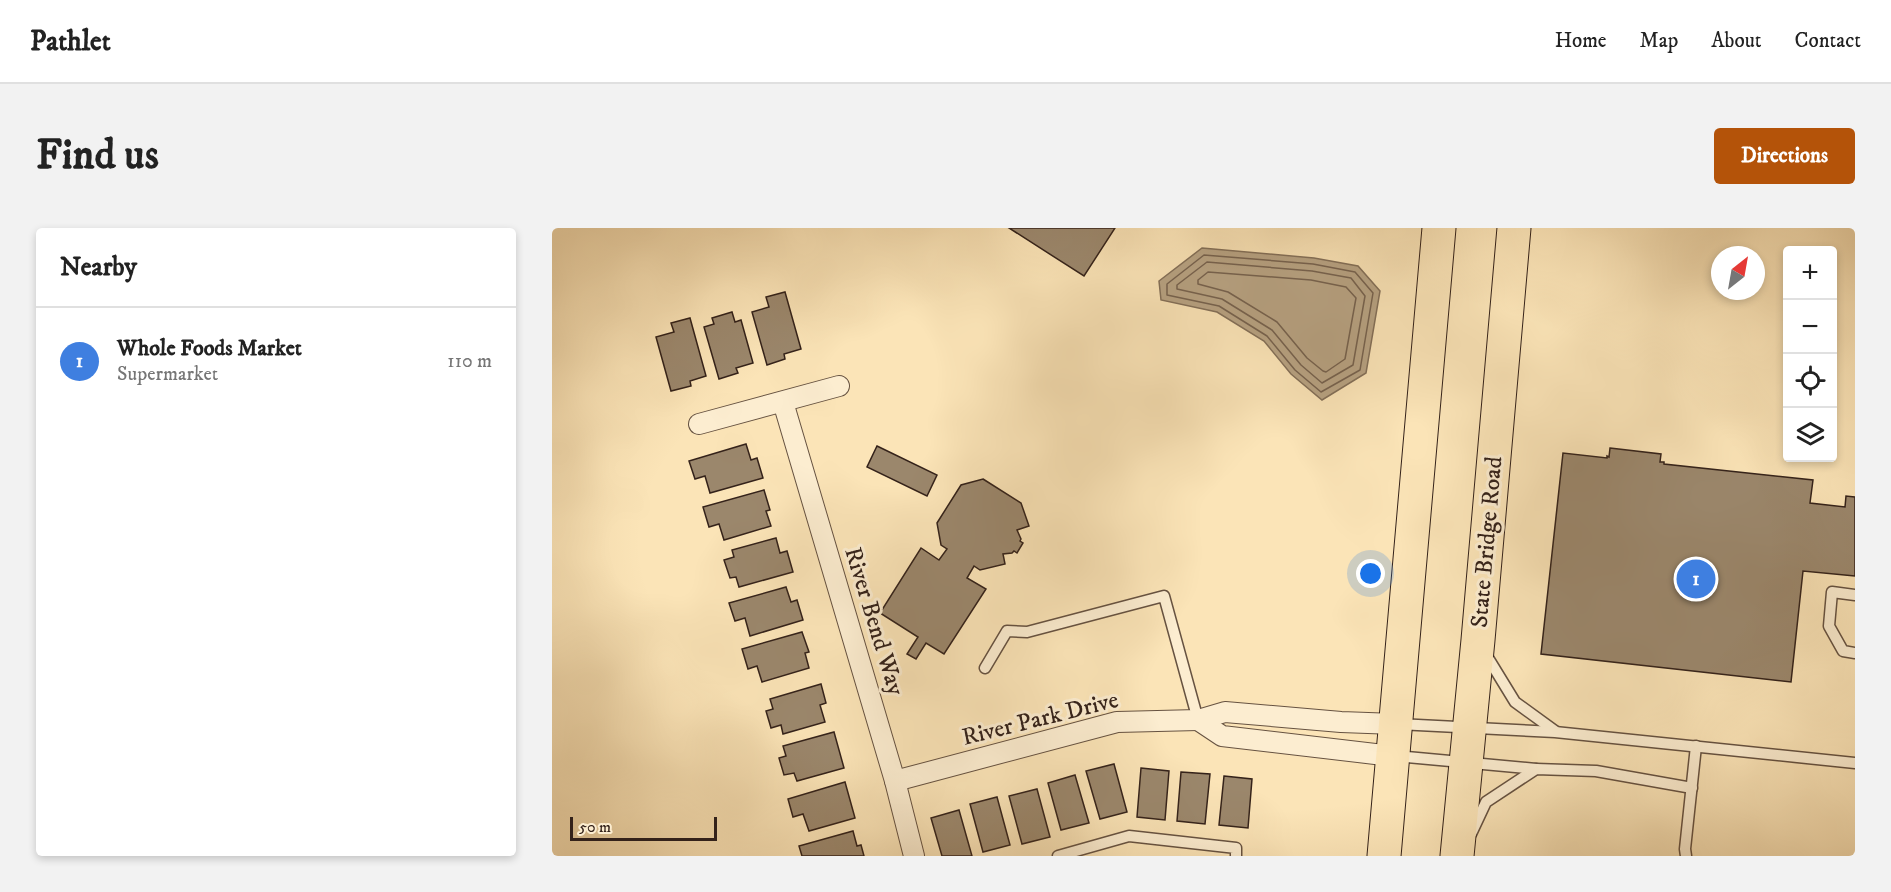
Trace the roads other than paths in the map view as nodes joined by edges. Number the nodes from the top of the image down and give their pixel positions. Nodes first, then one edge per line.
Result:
1 (1439, 228) edge
2 (1514, 228) edge
3 (839, 386) dead end
4 (783, 402) junction
5 (699, 424) dead end
6 (1855, 595) edge
7 (1478, 640) junction
8 (1855, 653) edge
9 (985, 668) dead end
10 (1198, 720) junction
11 (1470, 727) junction
12 (1555, 732) junction
13 (1394, 740) junction
14 (1696, 746) junction
15 (1466, 762) junction
16 (1855, 763) edge
17 (1536, 769) junction
18 (895, 781) junction
19 (1692, 788) junction
20 (914, 856) edge
21 (1058, 856) edge
22 (1236, 856) edge
23 (1384, 856) edge
24 (1459, 856) edge
25 (1686, 856) edge

1 - 13 highway
2 - 7 highway, State Bridge Road
3 - 4 street
4 - 5 street
4 - 18 street, River Bend Way
6 - 8 lane
7 - 11 highway, State Bridge Road
7 - 12 lane
9 - 10 lane
10 - 13 street, River Park Drive
10 - 13 street
10 - 18 street, River Park Drive
11 - 12 lane
11 - 13 lane
11 - 15 highway, State Bridge Road
12 - 14 lane
13 - 15 lane
13 - 23 highway
14 - 16 lane
14 - 19 lane
15 - 17 lane
15 - 24 highway, State Bridge Road
17 - 19 lane
17 - 24 lane
18 - 20 street, River Bend Way
19 - 25 lane
21 - 22 lane

